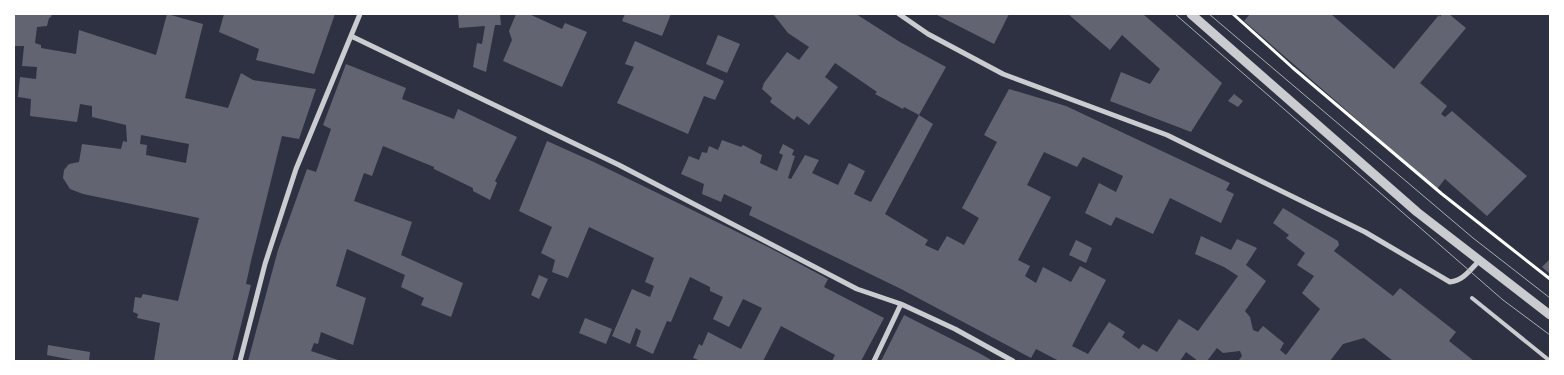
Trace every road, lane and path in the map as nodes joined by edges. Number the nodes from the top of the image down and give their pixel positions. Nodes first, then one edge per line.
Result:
1 (360, 14) edge
2 (899, 14) edge
3 (1191, 14) edge
4 (1233, 14) edge
5 (351, 36) junction
6 (1479, 261) junction
7 (1550, 279) edge
8 (1472, 298) dead end
9 (901, 304) junction
10 (1550, 315) edge
11 (1550, 360) edge
12 (240, 361) edge
13 (874, 361) edge
14 (1013, 361) edge

1 - 5 street
2 - 6 street
3 - 6 street
4 - 7 path
5 - 9 street
5 - 12 street
6 - 10 street
8 - 11 lane
9 - 13 street
9 - 14 street

